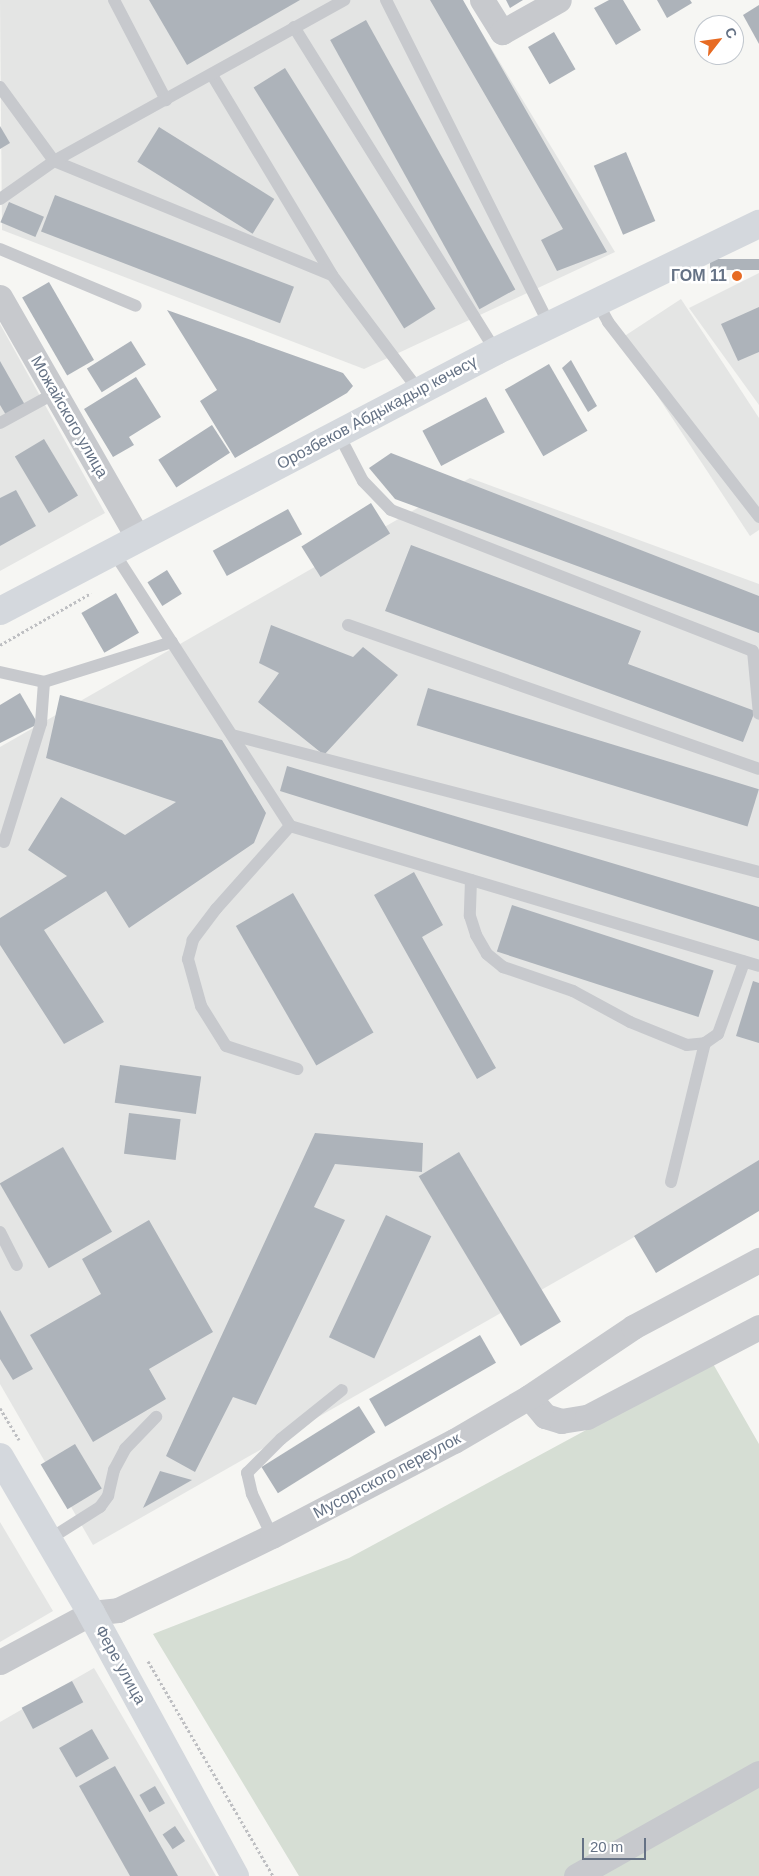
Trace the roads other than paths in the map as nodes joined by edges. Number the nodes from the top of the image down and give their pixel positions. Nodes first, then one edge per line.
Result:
1 (114, 0) edge
2 (344, 0) edge
3 (386, 0) edge
4 (482, 0) edge
5 (559, 0) edge
6 (294, 27) junction
7 (212, 75) junction
8 (0, 87) edge
9 (166, 100) junction
10 (54, 160) junction
11 (0, 199) edge
12 (759, 224) edge
13 (0, 250) edge
14 (332, 275) junction
15 (0, 297) edge
16 (596, 300) junction
17 (136, 306) dead end
18 (550, 324) junction
19 (496, 351) junction
20 (419, 391) junction
21 (55, 393) junction
22 (0, 423) edge
23 (338, 433) junction
24 (759, 517) edge
25 (138, 538) junction
26 (113, 551) junction
27 (0, 611) edge
28 (348, 625) dead end
29 (172, 642) junction
30 (0, 672) edge
31 (44, 682) junction
32 (759, 714) edge
33 (232, 735) junction
34 (759, 768) edge
35 (290, 826) junction
36 (4, 842) dead end
37 (759, 872) edge
38 (471, 880) junction
39 (744, 962) junction
40 (759, 966) edge
41 (705, 1043) junction
42 (297, 1069) dead end
43 (671, 1182) dead end
44 (0, 1232) edge
45 (759, 1260) edge
46 (17, 1265) dead end
47 (759, 1327) edge
48 (342, 1390) dead end
49 (529, 1397) junction
50 (156, 1417) dead end
51 (0, 1457) edge
52 (272, 1536) junction
53 (48, 1540) junction
54 (91, 1613) junction
55 (0, 1662) edge
56 (759, 1773) edge
57 (235, 1876) edge
58 (576, 1876) edge

1 - 9 lane
2 - 6 lane
3 - 18 lane
4 - 5 street
6 - 7 lane
6 - 19 lane
7 - 9 lane
7 - 14 lane
8 - 10 lane
9 - 10 lane
10 - 11 lane
10 - 14 lane
12 - 16 street, Орозбеков Абдыкадыр көчөсү
13 - 17 lane
14 - 20 lane
15 - 21 street, Можайского улица
16 - 18 street, Орозбеков Абдыкадыр көчөсү
16 - 24 lane
18 - 19 street, Орозбеков Абдыкадыр көчөсү
19 - 20 street, Орозбеков Абдыкадыр көчөсү
20 - 23 street, Орозбеков Абдыкадыр көчөсү
21 - 22 lane
21 - 25 street, Можайского улица
23 - 25 street, Орозбеков Абдыкадыр көчөсү
23 - 32 lane
25 - 26 street, Орозбеков Абдыкадыр көчөсү
26 - 27 street, Орозбеков Абдыкадыр көчөсү
26 - 29 lane
28 - 34 lane
29 - 31 lane
29 - 33 lane
30 - 31 lane
31 - 36 lane
33 - 35 lane
33 - 37 lane
35 - 38 lane
35 - 42 lane
38 - 39 lane
38 - 41 lane
39 - 40 lane
39 - 41 lane
41 - 43 lane
44 - 46 lane
45 - 49 street, Мусоргского переулок
47 - 49 street
48 - 52 lane
49 - 52 street, Мусоргского переулок
50 - 53 lane
51 - 53 street, Фере улица
52 - 54 street, Мусоргского переулок
53 - 54 street, Фере улица
54 - 55 street, Мусоргского переулок
54 - 57 street, Фере улица
56 - 58 street

